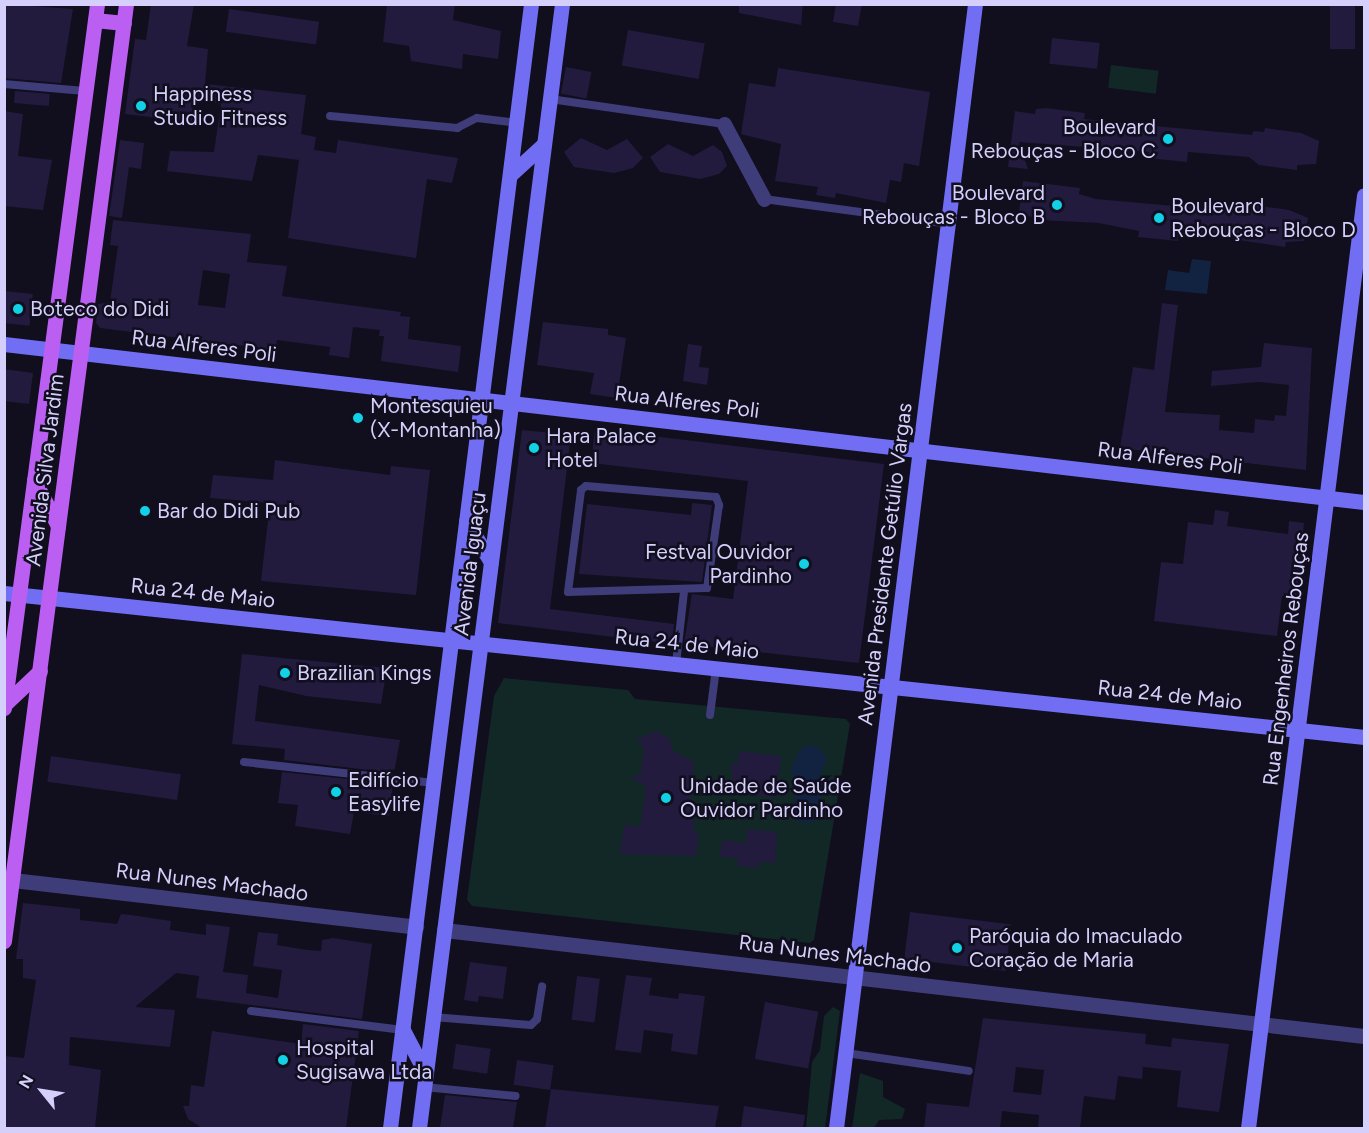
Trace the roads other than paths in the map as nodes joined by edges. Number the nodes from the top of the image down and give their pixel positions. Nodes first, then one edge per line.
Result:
1 (126, 4) edge
2 (531, 4) edge
3 (562, 4) edge
4 (975, 4) edge
5 (96, 12) edge
6 (124, 23) junction
7 (4, 84) edge
8 (85, 91) junction
9 (550, 99) junction
10 (330, 116) dead end
11 (516, 123) junction
12 (724, 124) joint
13 (544, 144) junction
14 (510, 175) junction
15 (1365, 195) edge
16 (764, 199) joint
17 (949, 224) junction
18 (4, 344) edge
19 (51, 350) junction
20 (81, 353) junction
21 (482, 399) junction
22 (511, 403) junction
23 (920, 450) junction
24 (34, 480) junction
25 (1327, 498) junction
26 (1365, 502) edge
27 (466, 521) junction
28 (58, 526) junction
29 (491, 562) junction
30 (684, 592) junction
31 (12, 594) edge
32 (49, 598) junction
33 (451, 640) junction
34 (481, 643) junction
35 (676, 664) junction
36 (716, 668) junction
37 (40, 671) junction
38 (891, 687) junction
39 (5, 706) edge
40 (710, 715) dead end
41 (1298, 730) junction
42 (1365, 737) edge
43 (244, 762) dead end
44 (434, 783) junction
45 (8, 880) edge
46 (416, 927) junction
47 (444, 930) junction
48 (4, 940) edge
49 (855, 977) junction
50 (542, 986) dead end
51 (251, 1011) dead end
52 (433, 1017) junction
53 (1262, 1024) junction
54 (403, 1030) junction
55 (1365, 1036) edge
56 (846, 1053) junction
57 (969, 1071) dead end
58 (425, 1080) junction
59 (516, 1096) dead end
60 (390, 1128) edge
61 (419, 1128) edge
62 (837, 1128) edge
63 (1248, 1128) edge

1 - 6 main road, Avenida Silva Jardim
2 - 11 main road, Avenida Iguaçu
3 - 9 main road, Avenida Iguaçu
4 - 17 main road, Avenida Presidente Getúlio Vargas
5 - 6 main road
5 - 8 main road, Avenida Silva Jardim
6 - 20 main road, Avenida Silva Jardim
7 - 8 lane
8 - 19 main road, Avenida Silva Jardim
9 - 12 lane
9 - 13 main road, Avenida Iguaçu
10 - 11 lane
11 - 14 main road, Avenida Iguaçu
12 - 16 street
13 - 14 main road
13 - 22 main road, Avenida Iguaçu
14 - 21 main road, Avenida Iguaçu
15 - 25 main road, Rua Engenheiros Rebouças
16 - 17 lane
17 - 23 main road, Avenida Presidente Getúlio Vargas
18 - 19 main road, Rua Alferes Poli
19 - 20 main road, Rua Alferes Poli
19 - 24 main road, Avenida Silva Jardim
20 - 21 main road, Rua Alferes Poli
20 - 28 main road, Avenida Silva Jardim
21 - 22 main road, Rua Alferes Poli
21 - 27 main road, Avenida Iguaçu
22 - 23 main road, Rua Alferes Poli
22 - 29 main road, Avenida Iguaçu
23 - 25 main road, Rua Alferes Poli
23 - 38 main road, Avenida Presidente Getúlio Vargas
24 - 28 main road
24 - 31 main road, Avenida Silva Jardim
25 - 26 main road, Rua Alferes Poli
25 - 41 main road, Rua Engenheiros Rebouças
27 - 29 main road
27 - 33 main road, Avenida Iguaçu
28 - 32 main road, Avenida Silva Jardim
29 - 34 main road, Avenida Iguaçu
30 - 30 lane
30 - 35 lane
31 - 32 main road, Rua 24 de Maio
31 - 39 main road, Avenida Silva Jardim
32 - 33 main road, Rua 24 de Maio
32 - 37 main road, Avenida Silva Jardim
33 - 34 main road, Rua 24 de Maio
33 - 44 main road, Avenida Iguaçu
34 - 35 main road, Rua 24 de Maio
34 - 47 main road, Avenida Iguaçu
35 - 36 main road, Rua 24 de Maio
36 - 38 main road, Rua 24 de Maio
36 - 40 lane
37 - 39 main road
37 - 45 main road, Avenida Silva Jardim
38 - 41 main road, Rua 24 de Maio
38 - 49 main road, Avenida Presidente Getúlio Vargas
41 - 42 main road, Rua 24 de Maio
41 - 53 main road, Rua Engenheiros Rebouças
43 - 44 lane
44 - 46 main road, Avenida Iguaçu
45 - 46 street, Rua Nunes Machado
45 - 48 main road, Avenida Silva Jardim
46 - 54 main road, Avenida Iguaçu
47 - 49 street, Rua Nunes Machado
47 - 52 main road, Avenida Iguaçu
49 - 53 street, Rua Nunes Machado
49 - 56 main road, Avenida Presidente Getúlio Vargas
50 - 52 lane
51 - 54 lane
52 - 58 main road, Avenida Iguaçu
53 - 55 street, Rua Nunes Machado
53 - 63 main road, Rua Engenheiros Rebouças
54 - 58 main road
54 - 60 main road, Avenida Iguaçu
56 - 57 lane
56 - 62 main road, Avenida Presidente Getúlio Vargas
58 - 59 lane
58 - 61 main road, Avenida Iguaçu

